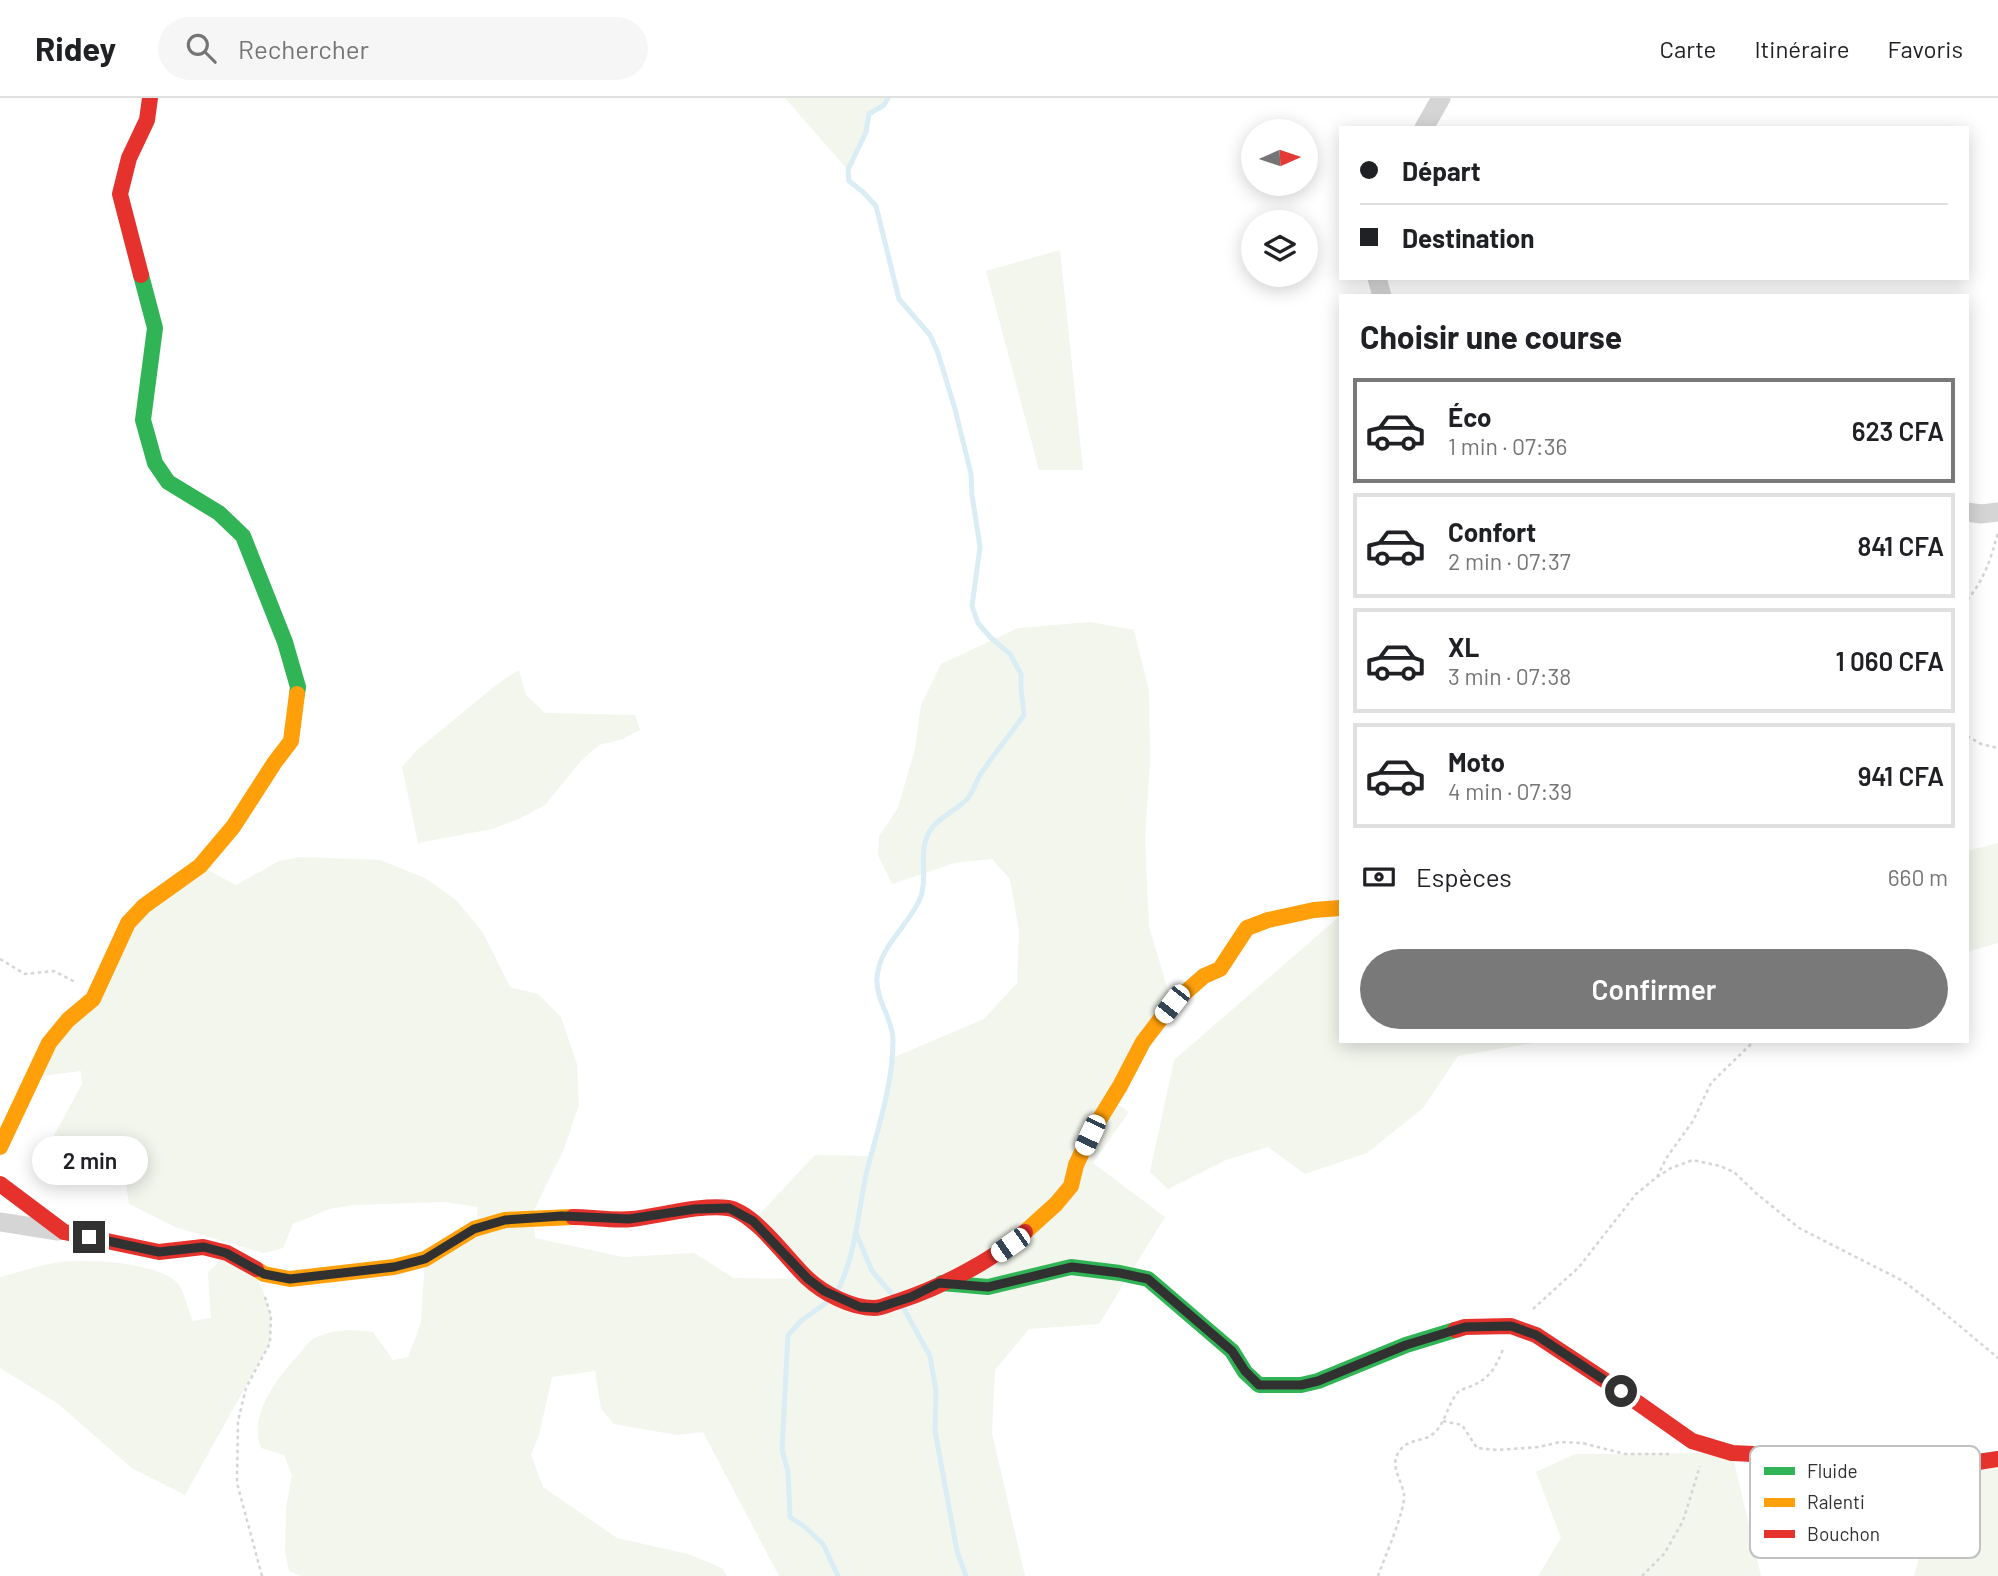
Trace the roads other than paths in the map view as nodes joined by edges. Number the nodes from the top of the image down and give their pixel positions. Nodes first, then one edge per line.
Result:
1 (150, 98) edge
2 (1441, 98) edge
3 (1425, 126) edge
4 (1969, 512) edge
5 (1998, 512) edge
6 (1339, 908) edge
7 (0, 1147) edge
8 (0, 1184) edge
9 (0, 1222) edge
10 (64, 1232) junction
11 (939, 1283) junction
12 (1750, 1455) edge
13 (1998, 1459) edge
14 (1980, 1462) edge

1 - 7 street
2 - 3 street
4 - 5 street
6 - 11 street
8 - 10 street
9 - 10 street
10 - 11 street
11 - 12 street
13 - 14 street

